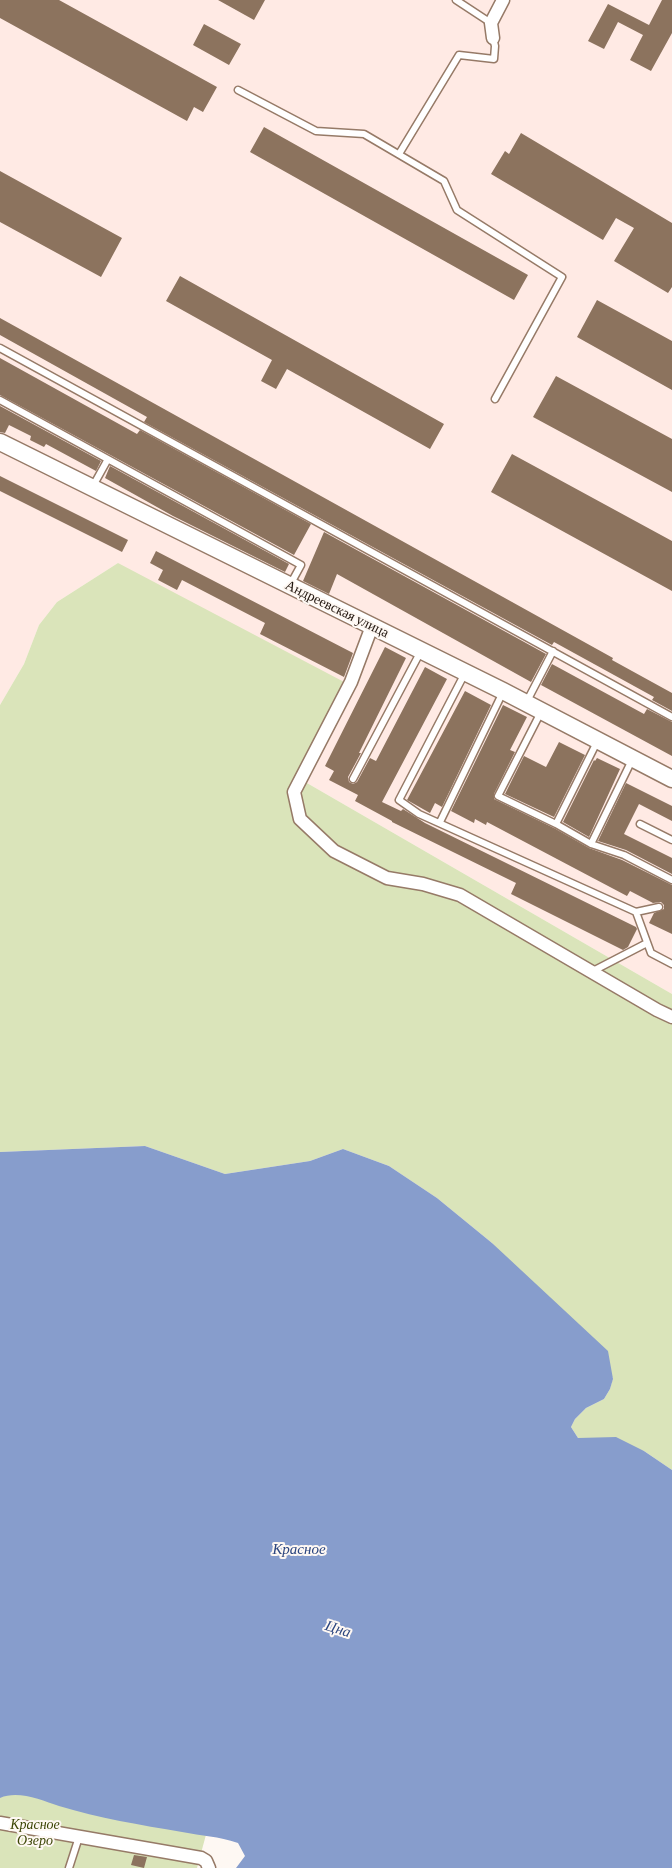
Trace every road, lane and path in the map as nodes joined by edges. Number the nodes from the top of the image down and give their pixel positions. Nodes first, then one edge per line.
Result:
1 (456, 0) edge
2 (504, 0) edge
3 (491, 23) junction
4 (493, 38) joint
5 (238, 90) dead end
6 (399, 154) junction
7 (0, 348) edge
8 (494, 399) dead end
9 (0, 400) edge
10 (0, 442) edge
11 (108, 459) junction
12 (93, 487) junction
13 (290, 586) junction
14 (372, 626) junction
15 (421, 651) junction
16 (553, 651) junction
17 (465, 673) junction
18 (503, 691) junction
19 (526, 703) junction
20 (541, 711) junction
21 (672, 716) edge
22 (598, 740) junction
23 (632, 758) junction
24 (672, 779) edge
25 (353, 780) dead end
26 (440, 822) junction
27 (556, 824) junction
28 (640, 824) dead end
29 (672, 840) edge
30 (591, 844) junction
31 (672, 880) edge
32 (659, 907) dead end
33 (636, 912) junction
34 (647, 943) junction
35 (672, 964) edge
36 (591, 972) junction
37 (672, 1017) edge
38 (0, 1823) edge
39 (79, 1837) junction
40 (69, 1868) edge
41 (209, 1868) edge

1 - 3 lane
2 - 3 street
3 - 4 street
4 - 6 lane
5 - 6 lane
6 - 8 lane
7 - 16 lane
9 - 11 lane
10 - 12 street, Андреевская улица
11 - 12 lane
11 - 13 lane
12 - 13 street, Андреевская улица
13 - 14 street, Андреевская улица
14 - 15 street, Андреевская улица
14 - 36 street
15 - 17 street, Андреевская улица
15 - 25 lane
16 - 19 lane
16 - 21 lane
17 - 18 street, Андреевская улица
17 - 26 lane
18 - 19 street, Андреевская улица
18 - 26 lane
19 - 20 street, Андреевская улица
20 - 22 street, Андреевская улица
20 - 27 lane
22 - 23 street, Андреевская улица
22 - 27 lane
23 - 24 street, Андреевская улица
23 - 30 lane
26 - 33 lane
27 - 30 lane
28 - 29 lane
30 - 31 lane
32 - 33 lane
33 - 34 lane
34 - 35 lane
34 - 36 lane
36 - 37 street
38 - 39 street
39 - 40 lane
39 - 41 street

